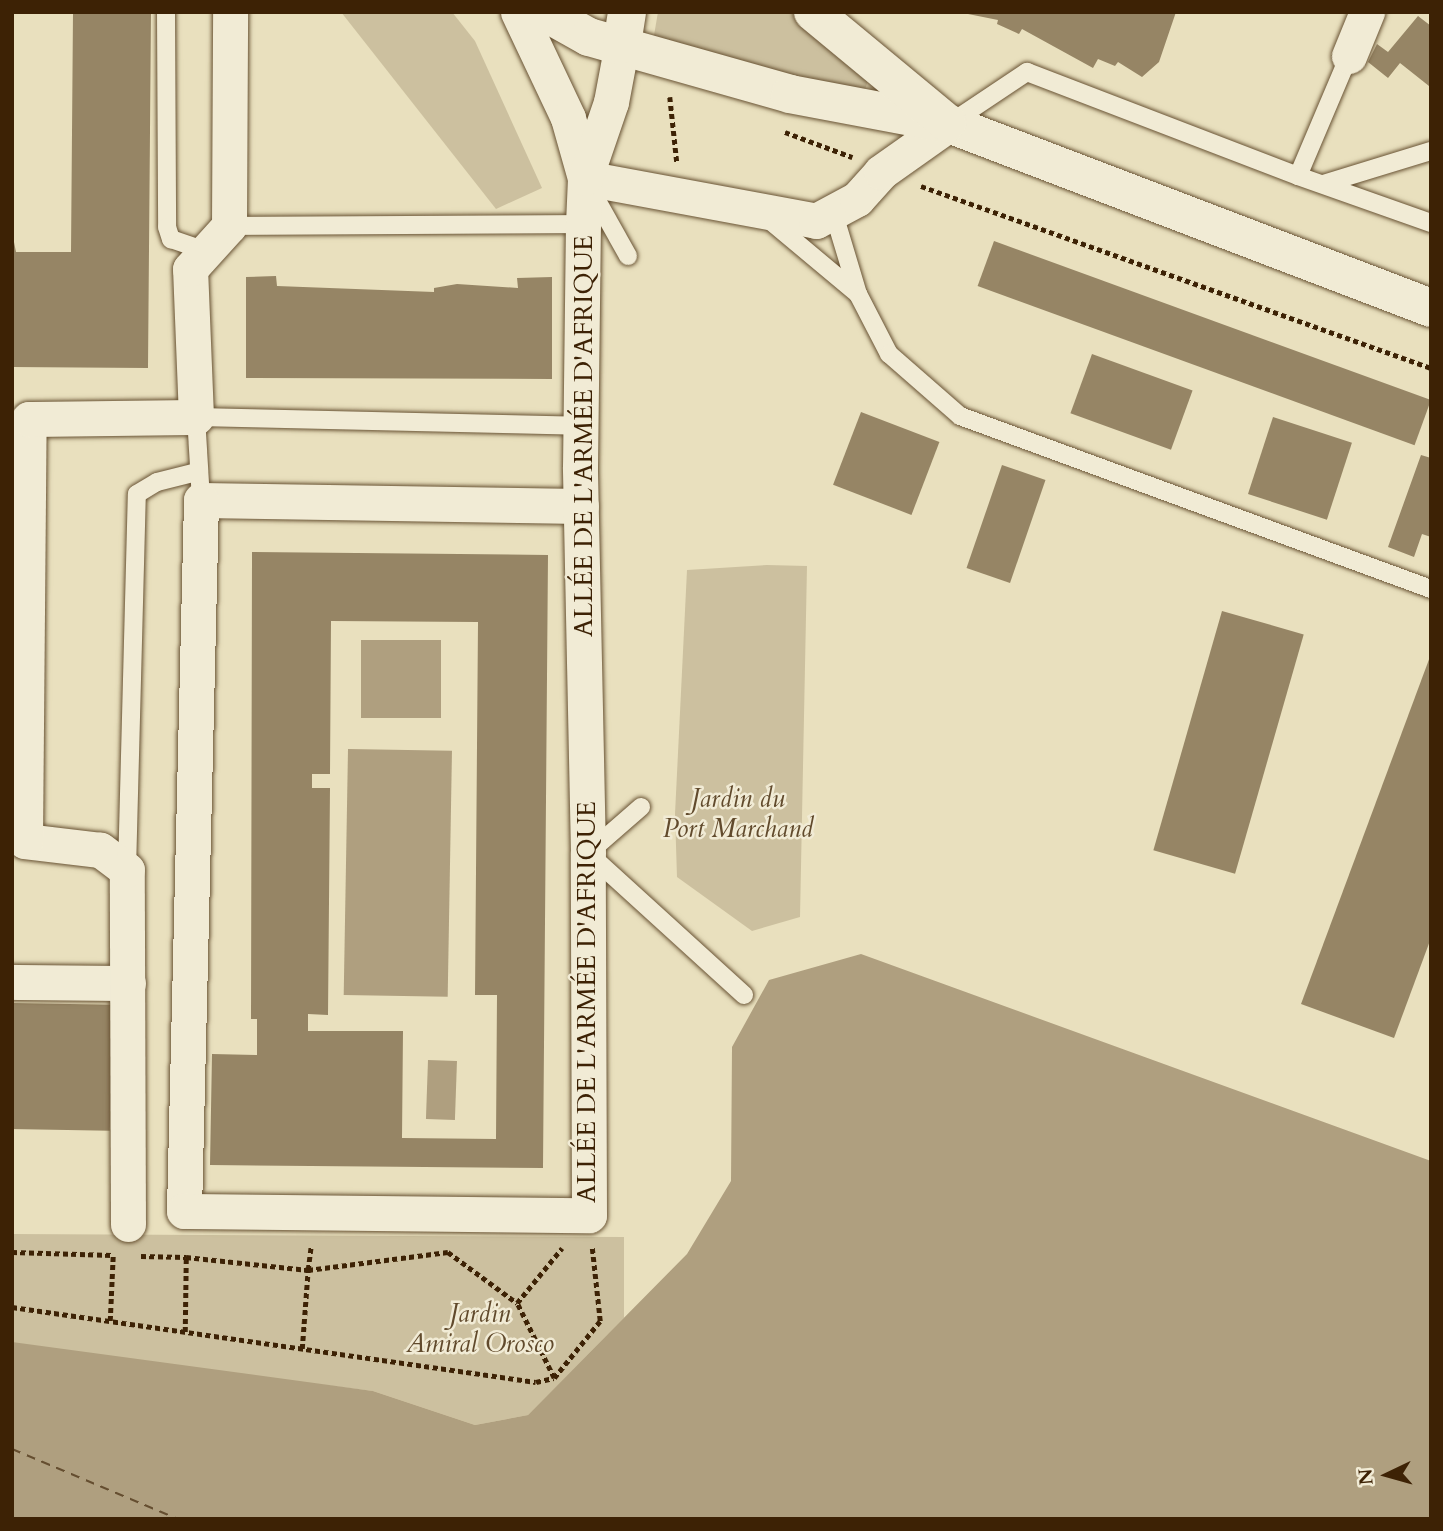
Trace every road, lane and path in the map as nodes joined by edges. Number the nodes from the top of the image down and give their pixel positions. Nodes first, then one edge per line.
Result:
1 (166, 12) edge
2 (230, 12) edge
3 (518, 12) edge
4 (544, 12) edge
5 (813, 12) edge
6 (1367, 12) edge
7 (625, 28) edge
8 (1349, 56) joint
9 (682, 100) dead end
10 (949, 124) junction
11 (770, 127) dead end
12 (1431, 151) edge
13 (881, 172) junction
14 (1298, 176) junction
15 (585, 178) junction
16 (1323, 184) junction
17 (672, 194) junction
18 (756, 209) junction
19 (834, 214) junction
20 (1431, 223) edge
21 (583, 224) junction
22 (218, 239) junction
23 (628, 256) dead end
24 (858, 294) junction
25 (1431, 308) edge
26 (1431, 369) edge
27 (196, 417) junction
28 (581, 426) junction
29 (199, 486) junction
30 (581, 506) junction
31 (1431, 589) edge
32 (641, 807) dead end
33 (19, 841) edge
34 (588, 853) junction
35 (127, 870) junction
36 (12, 982) edge
37 (128, 983) junction
38 (744, 995) dead end
39 (589, 1215) junction
40 (126, 1248) junction
41 (12, 1252) edge
42 (186, 1257) junction
43 (308, 1270) junction
44 (517, 1303) junction
45 (12, 1307) edge
46 (110, 1321) junction
47 (186, 1332) junction
48 (302, 1349) junction
49 (554, 1378) junction

1 - 22 lane
2 - 22 street
3 - 15 street, ALLÉE DE L'ARMÉE D'AFRIQUE
4 - 7 main road
5 - 10 main road
6 - 8 street
7 - 10 main road
7 - 15 street, ALLÉE DE L'ARMÉE D'AFRIQUE
8 - 14 lane
9 - 17 path
10 - 13 street
10 - 14 lane
10 - 25 main road
11 - 13 path
12 - 16 lane
13 - 19 street
13 - 26 path
14 - 16 lane
15 - 17 street
15 - 21 street, ALLÉE DE L'ARMÉE D'AFRIQUE
15 - 23 lane
16 - 20 lane
17 - 18 street
18 - 19 street
18 - 24 lane
19 - 24 lane
21 - 22 lane
21 - 28 street, ALLÉE DE L'ARMÉE D'AFRIQUE
22 - 27 street
24 - 31 lane
27 - 28 lane
27 - 29 lane
27 - 33 street
28 - 30 street, ALLÉE DE L'ARMÉE D'AFRIQUE
29 - 30 street
29 - 35 lane
29 - 39 street, ALLÉE DE L'ARMÉE D'AFRIQUE
30 - 34 street, ALLÉE DE L'ARMÉE D'AFRIQUE
32 - 34 lane
33 - 35 street
34 - 38 lane
34 - 39 street, ALLÉE DE L'ARMÉE D'AFRIQUE
35 - 37 street
36 - 37 street
37 - 40 street
39 - 44 path
39 - 49 path
40 - 41 path
40 - 42 path
40 - 46 path
42 - 43 path
42 - 47 path
43 - 44 path
43 - 48 path
44 - 49 path
45 - 46 path
46 - 47 path
47 - 48 path
48 - 49 path

